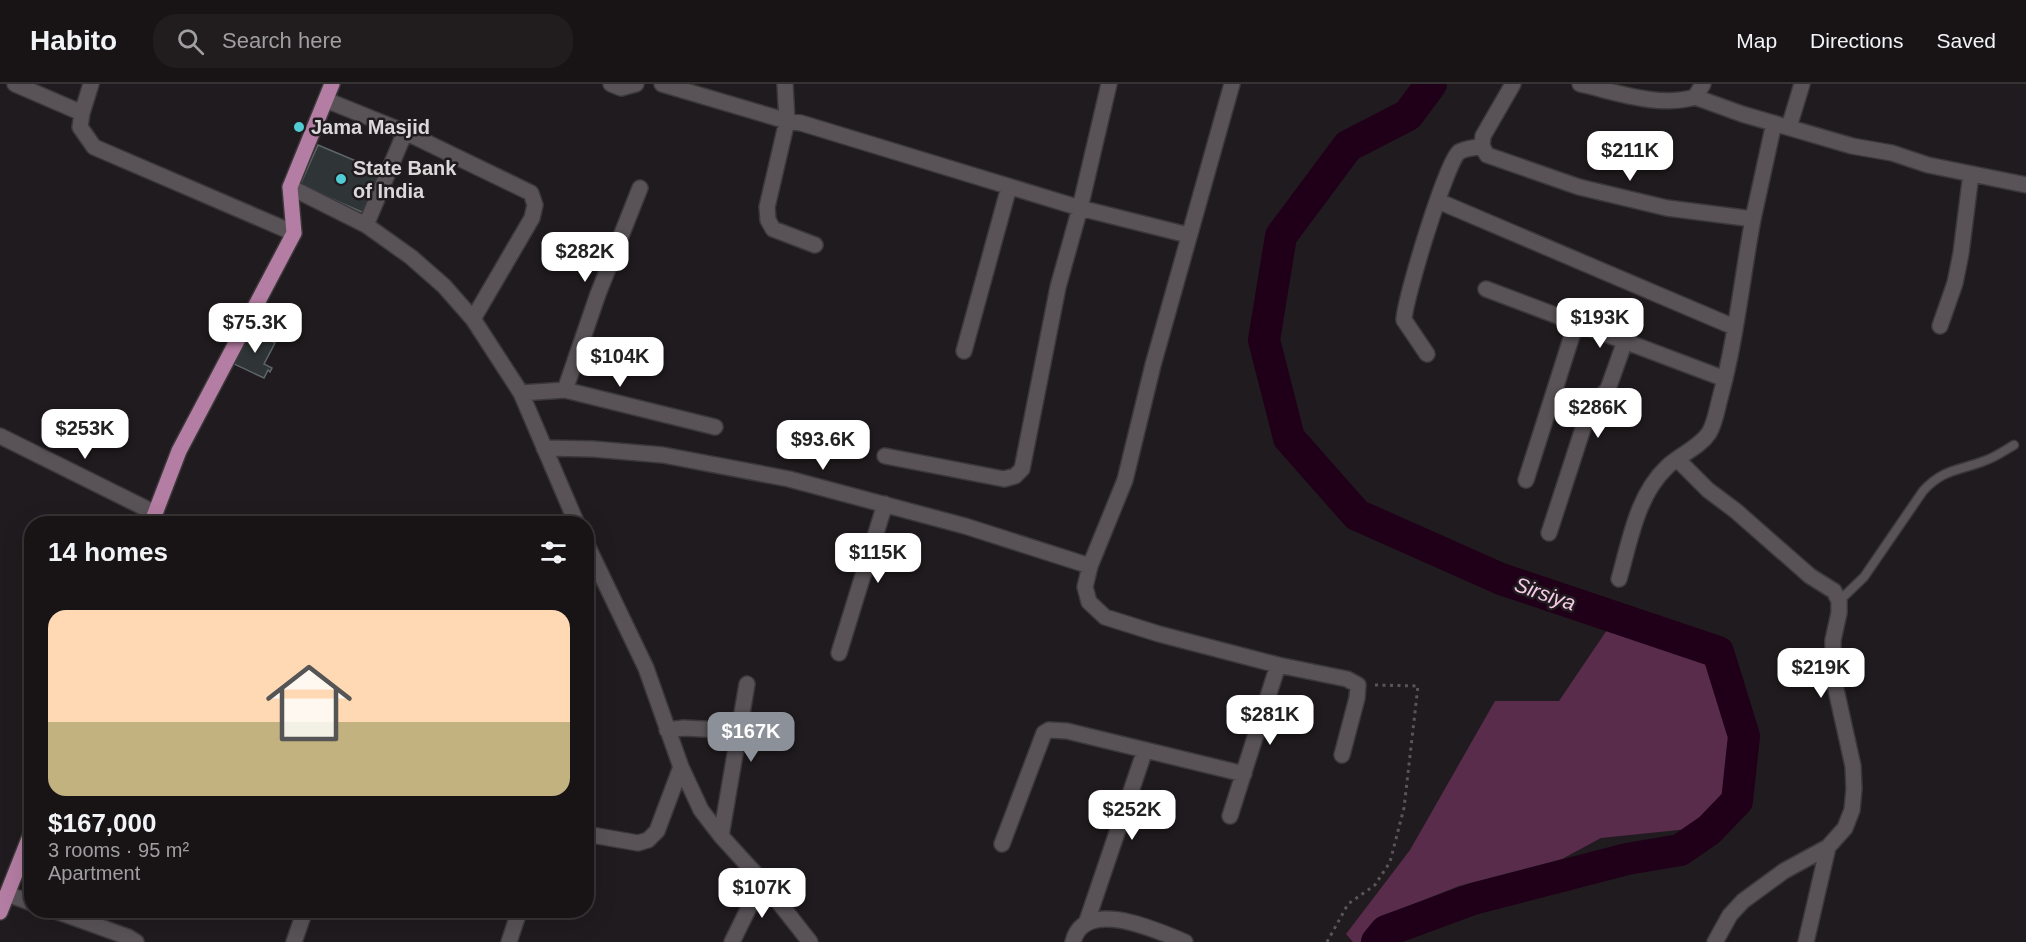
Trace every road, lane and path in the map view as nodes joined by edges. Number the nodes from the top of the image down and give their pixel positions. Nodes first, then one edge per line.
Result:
1 (15, 84) edge
2 (91, 84) edge
3 (332, 84) edge
4 (611, 84) edge
5 (636, 84) edge
6 (662, 84) edge
7 (785, 84) edge
8 (1109, 84) edge
9 (1232, 84) edge
10 (1513, 84) edge
11 (1580, 84) edge
12 (1802, 84) edge
13 (1699, 90) edge
14 (326, 100) junction
15 (82, 113) junction
16 (788, 121) junction
17 (1774, 123) junction
18 (1789, 128) junction
19 (405, 132) junction
20 (1482, 146) junction
21 (1971, 174) junction
22 (2026, 185) edge
23 (290, 187) junction
24 (1009, 187) junction
25 (639, 188) dead end
26 (1438, 201) junction
27 (1080, 208) junction
28 (1753, 219) junction
29 (366, 225) junction
30 (294, 232) junction
31 (1188, 236) junction
32 (815, 245) dead end
33 (1486, 289) dead end
34 (473, 320) junction
35 (1576, 323) junction
36 (1940, 326) dead end
37 (1734, 327) junction
38 (1625, 341) junction
39 (964, 351) dead end
40 (1427, 354) dead end
41 (1725, 379) junction
42 (565, 390) junction
43 (521, 393) junction
44 (715, 427) dead end
45 (0, 436) edge
46 (2014, 445) dead end
47 (544, 448) junction
48 (885, 456) dead end
49 (1677, 459) junction
50 (1526, 480) dead end
51 (885, 504) junction
52 (149, 516) edge
53 (154, 516) edge
54 (574, 516) edge
55 (1549, 533) dead end
56 (594, 560) edge
57 (1090, 566) junction
58 (1619, 579) dead end
59 (1839, 601) junction
60 (839, 653) dead end
61 (1278, 665) junction
62 (747, 684) dead end
63 (1358, 685) junction
64 (668, 730) junction
65 (740, 731) junction
66 (1145, 750) junction
67 (1342, 755) dead end
68 (681, 767) junction
69 (1244, 774) junction
70 (1230, 816) dead end
71 (594, 835) edge
72 (721, 836) junction
73 (1002, 844) dead end
74 (1828, 847) junction
75 (24, 851) edge
76 (762, 881) junction
77 (7, 894) junction
78 (24, 900) edge
79 (0, 912) edge
80 (75, 918) edge
81 (302, 918) edge
82 (518, 918) dead end
83 (1087, 921) junction
84 (136, 942) edge
85 (294, 942) edge
86 (509, 942) edge
87 (732, 942) edge
88 (810, 942) edge
89 (1072, 942) edge
90 (1185, 942) edge
91 (1327, 942) edge
92 (1715, 942) edge
93 (1806, 942) edge

1 - 15 street
2 - 15 street
3 - 14 main road
4 - 5 street
6 - 16 street
7 - 16 street
8 - 27 street
9 - 31 street
10 - 20 street
11 - 13 street
12 - 18 street
13 - 17 street
14 - 19 street
14 - 23 main road
15 - 30 street
16 - 24 street
16 - 32 street
17 - 18 street
17 - 28 street
18 - 21 street
19 - 29 street
19 - 34 street
20 - 26 street
20 - 28 street
21 - 22 street
21 - 36 street
23 - 29 street
23 - 30 main road
24 - 27 street
24 - 39 street
25 - 42 street
26 - 37 street
26 - 40 street
27 - 31 street
27 - 48 street
28 - 37 street
29 - 34 street
30 - 53 main road
31 - 57 street
33 - 35 street
34 - 43 street
35 - 38 street
35 - 50 street
37 - 41 street
38 - 41 street
38 - 55 street
41 - 49 street
42 - 43 street
42 - 44 street
43 - 47 street
45 - 52 street
46 - 59 lane
47 - 51 street
47 - 54 street
49 - 58 street
49 - 59 street
51 - 57 street
51 - 60 street
56 - 64 street
57 - 61 street
59 - 74 street
61 - 63 street
61 - 69 street
62 - 65 street
63 - 67 street
63 - 91 path
64 - 65 street
64 - 68 street
65 - 72 street
66 - 69 street
66 - 73 street
66 - 83 street
68 - 71 street
68 - 72 street
69 - 70 street
72 - 76 street
74 - 92 street
74 - 93 street
75 - 77 main road
76 - 87 street
76 - 88 street
77 - 78 street
77 - 79 main road
80 - 84 street
81 - 85 street
82 - 86 street
83 - 89 street
83 - 90 street

